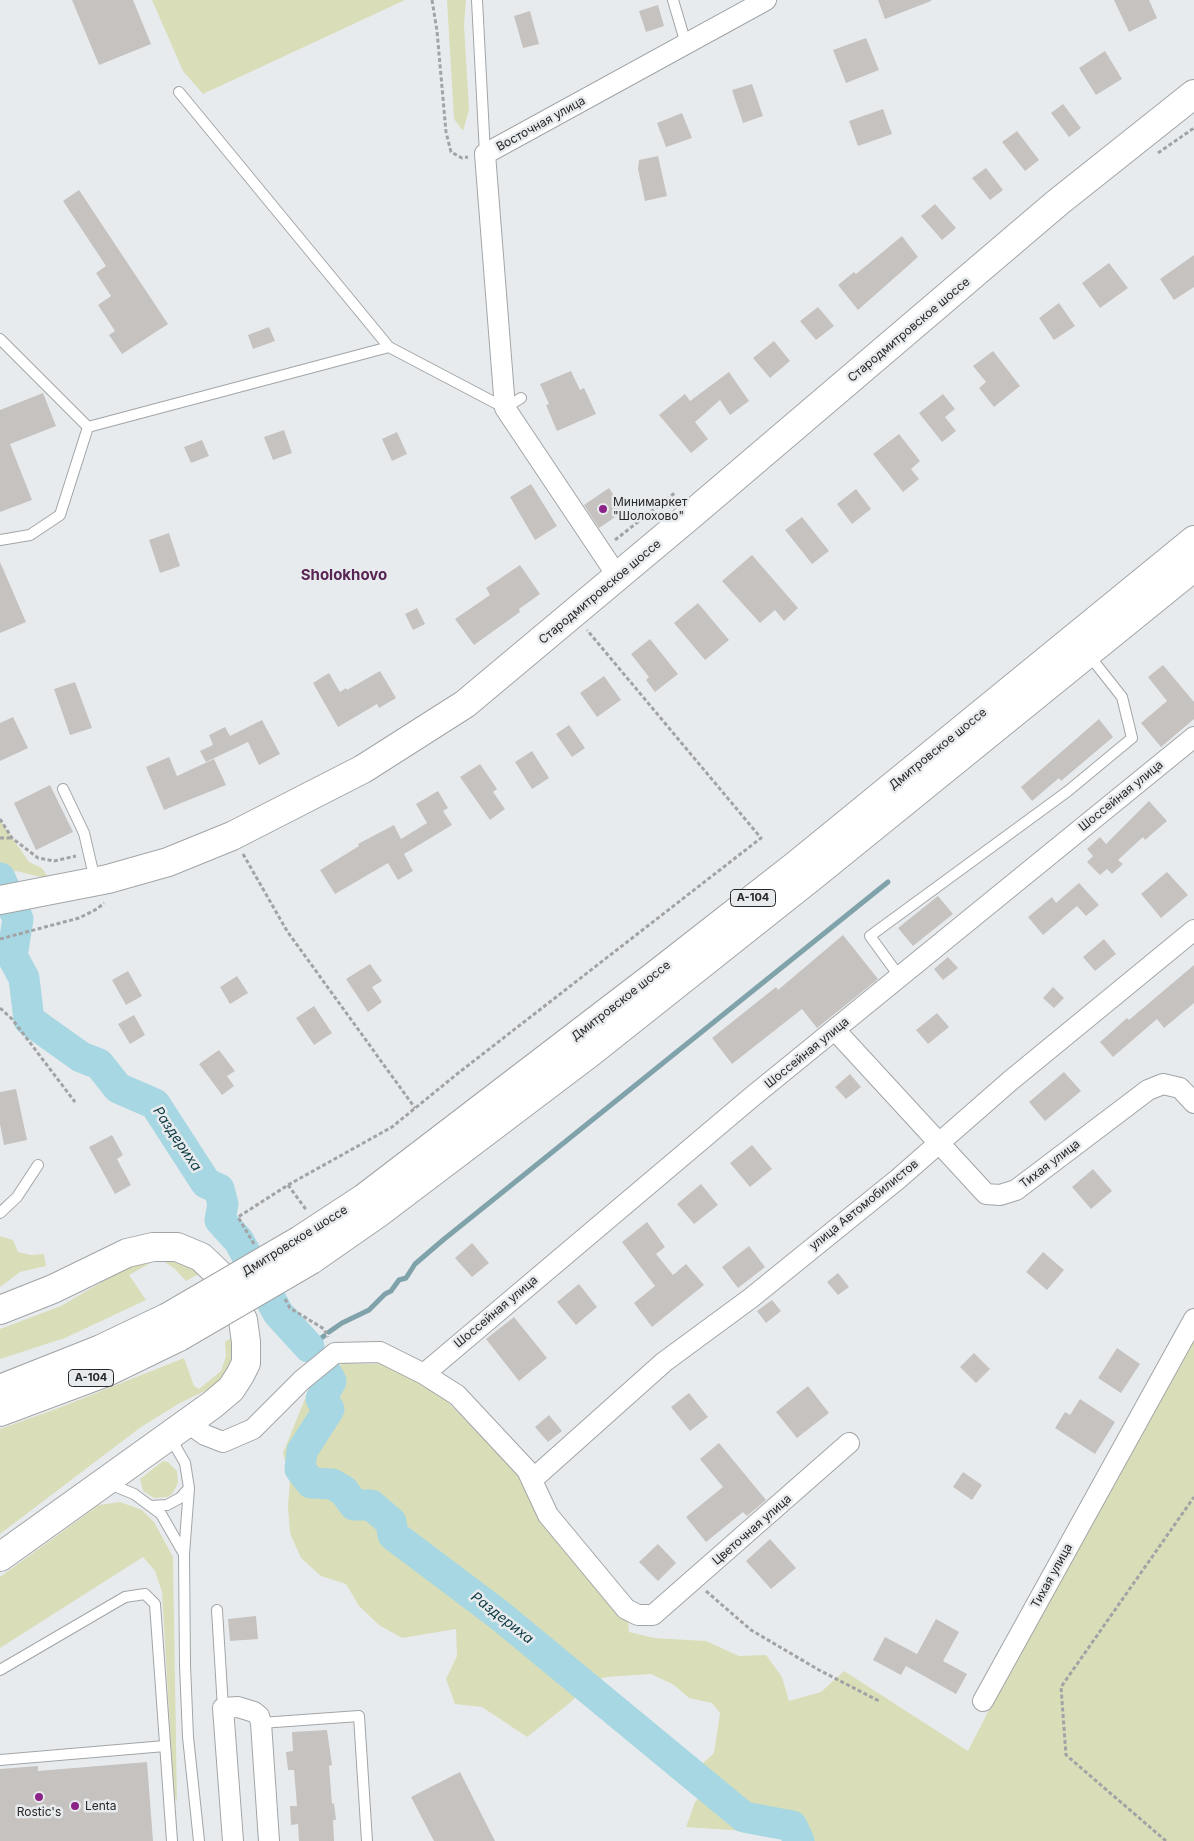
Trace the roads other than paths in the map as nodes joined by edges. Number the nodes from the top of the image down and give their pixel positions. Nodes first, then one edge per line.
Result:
1 (477, 0) edge
2 (673, 0) edge
3 (766, 0) edge
4 (686, 44) junction
5 (179, 92) dead end
6 (1194, 94) edge
7 (485, 154) junction
8 (0, 339) edge
9 (389, 347) junction
10 (513, 403) junction
11 (88, 427) junction
12 (0, 540) edge
13 (1194, 540) edge
14 (1194, 567) edge
15 (618, 577) junction
16 (1088, 654) junction
17 (1194, 737) edge
18 (63, 789) dead end
19 (102, 880) junction
20 (0, 900) edge
21 (1194, 930) edge
22 (899, 976) junction
23 (836, 1030) junction
24 (1194, 1103) edge
25 (939, 1143) junction
26 (38, 1165) dead end
27 (0, 1213) edge
28 (305, 1250) junction
29 (0, 1310) edge
30 (1194, 1319) edge
31 (174, 1327) junction
32 (424, 1374) junction
33 (0, 1389) edge
34 (0, 1412) edge
35 (179, 1429) junction
36 (850, 1443) dead end
37 (533, 1479) junction
38 (104, 1481) junction
39 (189, 1488) junction
40 (150, 1506) junction
41 (184, 1554) junction
42 (0, 1557) edge
43 (216, 1610) dead end
44 (0, 1670) edge
45 (983, 1701) dead end
46 (223, 1708) junction
47 (261, 1723) junction
48 (165, 1746) junction
49 (0, 1760) edge
50 (172, 1841) edge
51 (199, 1841) edge
52 (233, 1841) edge
53 (269, 1841) edge
54 (367, 1841) edge

1 - 7 lane
2 - 4 lane
3 - 4 street, Восточная улица
4 - 7 street, Восточная улица
5 - 9 lane
6 - 15 main road, Стародмитровское шоссе
7 - 10 street, Восточная улица
8 - 11 lane
9 - 10 lane
9 - 11 lane
10 - 15 street
11 - 12 lane
13 - 28 main road, Дмитровское шоссе / А-104
14 - 16 main road, Дмитровское шоссе / А-104
15 - 19 main road, Стародмитровское шоссе
16 - 22 lane
16 - 28 main road, Дмитровское шоссе / А-104
17 - 22 street, Шоссейная улица
18 - 19 lane
19 - 20 main road, Стародмитровское шоссе
21 - 25 street, улица Автомобилистов
22 - 23 street, Шоссейная улица
23 - 25 street, Тихая улица
23 - 32 street, Шоссейная улица
24 - 25 street, Тихая улица
25 - 37 street, улица Автомобилистов
26 - 27 lane
28 - 31 main road, Дмитровское шоссе / А-104, bridge
29 - 35 main road
30 - 45 street, Тихая улица
31 - 33 main road, Дмитровское шоссе / А-104
31 - 34 main road, Дмитровское шоссе / А-104
32 - 35 street
32 - 37 street
35 - 38 main road
35 - 39 lane
36 - 37 street, Цветочная улица
38 - 40 lane
38 - 42 main road
39 - 40 lane
39 - 41 lane
40 - 41 lane
41 - 51 lane
43 - 46 lane
44 - 48 lane
46 - 47 street
46 - 52 street
47 - 53 street
47 - 54 lane
48 - 49 lane
48 - 50 lane

